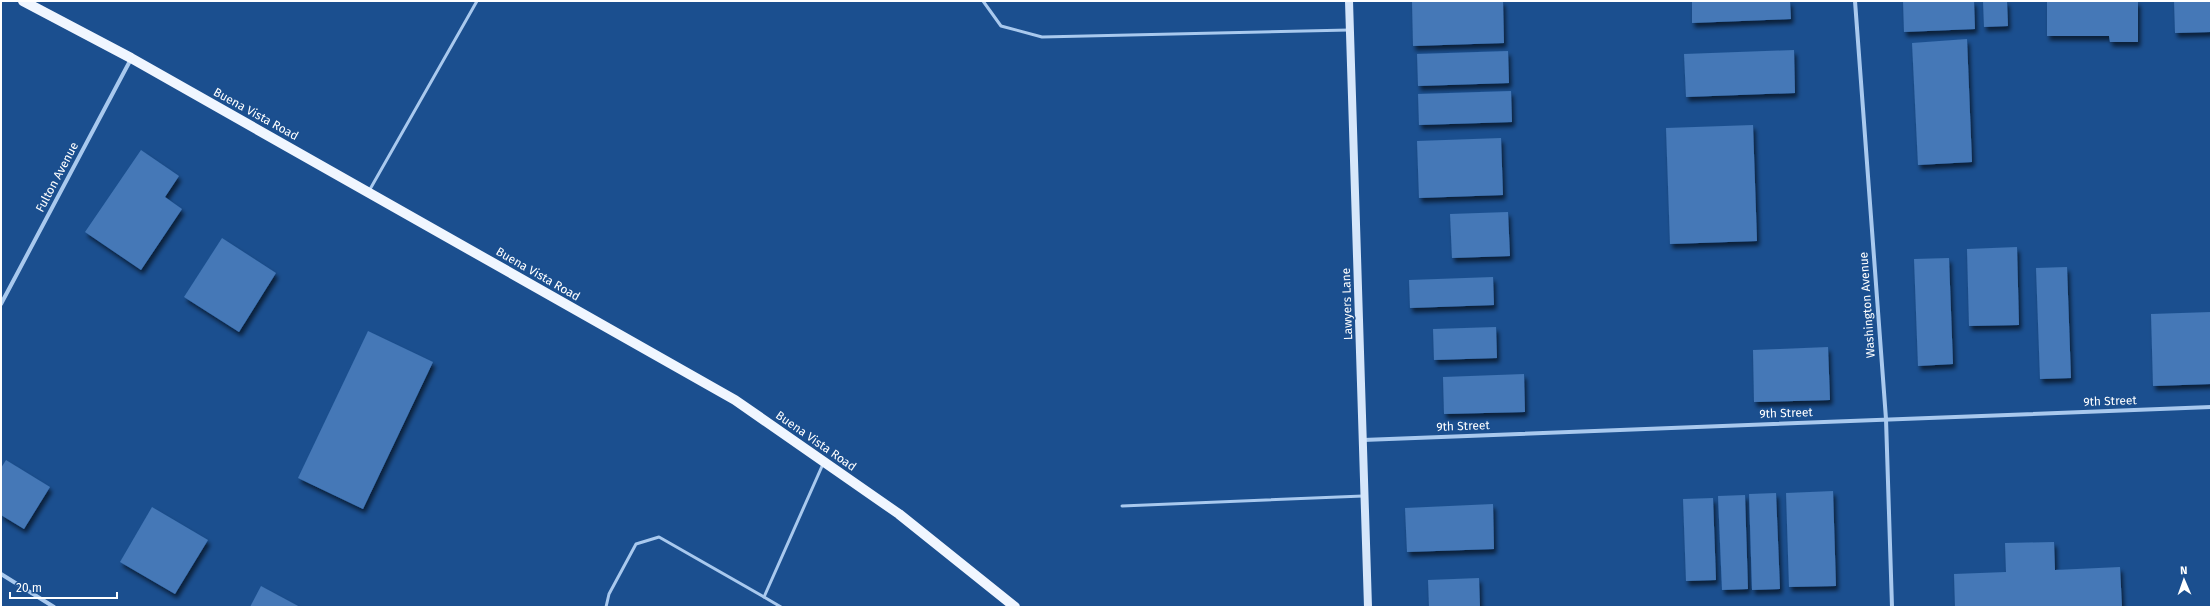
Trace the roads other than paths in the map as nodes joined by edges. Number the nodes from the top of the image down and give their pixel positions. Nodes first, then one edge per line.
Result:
1 (23, 1) edge
2 (477, 1) edge
3 (983, 1) edge
4 (1349, 1) edge
5 (1855, 1) edge
6 (1350, 30) junction
7 (131, 58) junction
8 (368, 192) junction
9 (1, 304) edge
10 (2211, 407) edge
11 (1886, 419) junction
12 (1363, 440) junction
13 (824, 462) junction
14 (1365, 496) junction
15 (1122, 506) dead end
16 (1, 574) edge
17 (764, 597) junction
18 (54, 607) edge
19 (606, 607) edge
20 (781, 607) edge
21 (1015, 607) edge
22 (1368, 607) edge
23 (1892, 607) edge

1 - 7 main road, Buena Vista Road
2 - 8 lane
3 - 6 lane
4 - 6 street, Lawyers Lane
5 - 11 street, Washington Avenue
6 - 12 street, Lawyers Lane
7 - 8 main road, Buena Vista Road
7 - 9 street, Fulton Avenue
8 - 13 main road, Buena Vista Road
10 - 11 street, 9th Street
11 - 12 street, 9th Street
11 - 23 street, Washington Avenue
12 - 14 street, Lawyers Lane
13 - 17 lane
13 - 21 main road, Buena Vista Road
14 - 15 lane
14 - 22 street, Lawyers Lane
16 - 18 street
17 - 19 lane
17 - 20 lane

